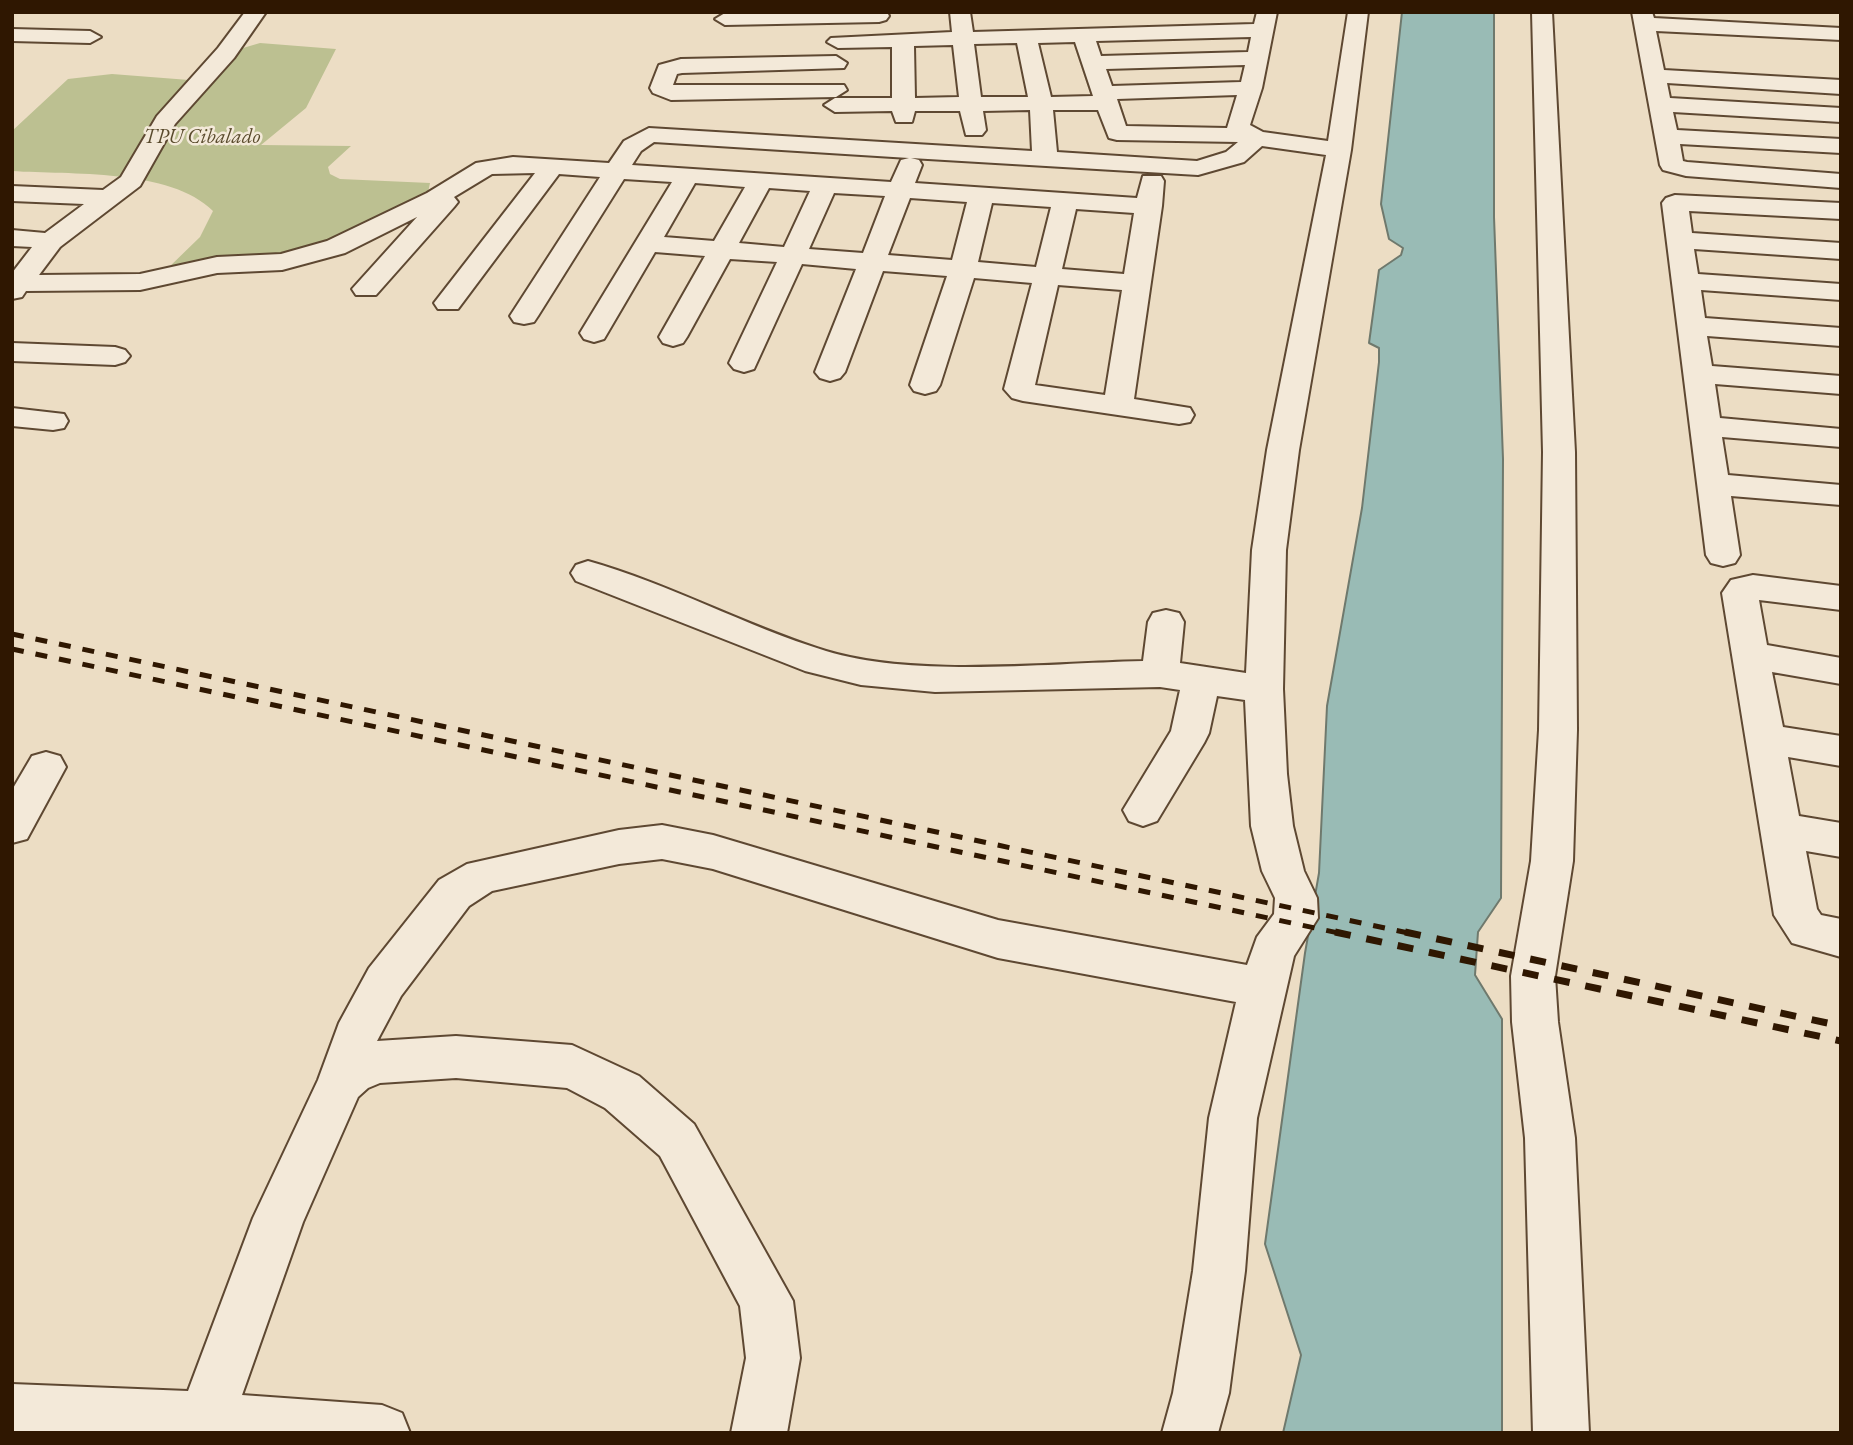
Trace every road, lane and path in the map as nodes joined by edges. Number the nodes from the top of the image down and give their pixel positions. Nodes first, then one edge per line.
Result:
1 (256, 12) edge
2 (1094, 12) edge
3 (1358, 12) edge
4 (1542, 12) edge
5 (1820, 12) edge
6 (960, 13) edge
7 (983, 13) edge
8 (933, 14) dead end
9 (906, 15) dead end
10 (726, 16) edge
11 (839, 17) junction
12 (779, 18) junction
13 (1644, 18) edge
14 (1265, 21) edge
15 (12, 35) edge
16 (1840, 35) edge
17 (1092, 36) junction
18 (90, 37) dead end
19 (1026, 38) junction
20 (964, 40) junction
21 (903, 41) junction
22 (837, 53) junction
23 (1257, 58) junction
24 (1095, 63) junction
25 (773, 64) junction
26 (715, 65) junction
27 (1655, 76) junction
28 (1841, 87) edge
29 (1251, 88) junction
30 (835, 97) junction
31 (1105, 98) junction
32 (1041, 103) junction
33 (972, 104) junction
34 (1660, 104) junction
35 (903, 111) junction
36 (1841, 115) edge
37 (974, 132) dead end
38 (1117, 133) junction
39 (1666, 136) junction
40 (1257, 138) junction
41 (836, 146) junction
42 (1841, 146) edge
43 (1339, 150) junction
44 (915, 151) junction
45 (1188, 151) dead end
46 (1045, 159) junction
47 (1141, 164) junction
48 (553, 166) junction
49 (620, 169) junction
50 (688, 175) junction
51 (761, 180) junction
52 (1841, 181) edge
53 (826, 183) junction
54 (461, 184) junction
55 (901, 188) junction
56 (12, 193) edge
57 (982, 194) junction
58 (111, 198) junction
59 (1066, 200) junction
60 (1149, 206) junction
61 (1841, 211) edge
62 (12, 238) edge
63 (1680, 240) junction
64 (51, 241) junction
65 (648, 244) junction
66 (720, 250) junction
67 (1841, 251) edge
68 (794, 256) junction
69 (874, 261) junction
70 (963, 269) junction
71 (1046, 276) junction
72 (1686, 281) junction
73 (1137, 282) junction
74 (15, 286) edge
75 (366, 289) dead end
76 (1841, 292) edge
77 (448, 303) dead end
78 (524, 316) dead end
79 (1692, 326) junction
80 (594, 333) dead end
81 (673, 337) dead end
82 (1841, 337) edge
83 (12, 352) edge
84 (115, 356) dead end
85 (744, 363) dead end
86 (830, 372) dead end
87 (1699, 374) junction
88 (925, 385) dead end
89 (1841, 385) edge
90 (1118, 407) junction
91 (1179, 415) dead end
92 (12, 417) edge
93 (52, 421) dead end
94 (1706, 426) junction
95 (1841, 438) edge
96 (1713, 484) junction
97 (1841, 495) edge
98 (1723, 555) dead end
99 (588, 573) dead end
100 (1841, 598) edge
101 (1166, 622) dead end
102 (1749, 655) junction
103 (1841, 670) edge
104 (1160, 674) junction
105 (1201, 680) junction
106 (1264, 689) junction
107 (1763, 738) junction
108 (1841, 751) edge
109 (46, 767) dead end
110 (1143, 810) dead end
111 (12, 827) edge
112 (1782, 830) junction
113 (1841, 841) edge
114 (1841, 938) edge
115 (1261, 987) junction
116 (341, 1082) junction
117 (12, 1412) edge
118 (205, 1420) junction
119 (382, 1433) edge
120 (759, 1433) edge
121 (1189, 1433) edge
122 (1561, 1433) edge

1 - 58 street
2 - 17 street
3 - 43 street
4 - 122 street
5 - 16 street
6 - 7 street
6 - 8 street
6 - 20 street
9 - 11 street
10 - 12 street
10 - 26 street
11 - 12 street
11 - 22 street
12 - 25 street
13 - 16 street
13 - 27 street
14 - 17 street
14 - 23 street
15 - 18 street
17 - 19 street
17 - 24 street
19 - 20 street
19 - 32 street
20 - 21 street
20 - 33 street
21 - 22 street
21 - 35 street
22 - 25 street
22 - 30 street
23 - 24 street
23 - 29 street
24 - 31 street
25 - 26 street
26 - 30 street
27 - 28 street
27 - 34 street
29 - 31 street
29 - 40 street
30 - 35 street
30 - 41 street
31 - 32 street
31 - 38 street
32 - 33 street
32 - 46 street
33 - 35 street
33 - 37 street
34 - 36 street
34 - 39 street
38 - 40 street
38 - 47 street
39 - 42 street
39 - 52 street
40 - 43 street
40 - 47 street
41 - 44 street
41 - 49 street
43 - 106 street
44 - 46 street
44 - 55 street
45 - 47 street
46 - 47 street
47 - 60 street
48 - 49 street
48 - 54 street
48 - 77 street
49 - 50 street
49 - 78 street
50 - 51 street
50 - 65 street
51 - 53 street
51 - 66 street
53 - 55 street
53 - 68 street
54 - 74 street
54 - 75 street
55 - 57 street
55 - 69 street
56 - 58 street
57 - 59 street
57 - 70 street
58 - 64 street
59 - 60 street
59 - 71 street
60 - 73 street
61 - 63 street
62 - 64 street
63 - 67 street
63 - 72 street
64 - 74 street
65 - 66 street
65 - 80 street
66 - 68 street
66 - 81 street
68 - 69 street
68 - 85 street
69 - 70 street
69 - 86 street
70 - 71 street
70 - 88 street
71 - 73 street
71 - 90 street
72 - 76 street
72 - 79 street
73 - 90 street
79 - 82 street
79 - 87 street
83 - 84 street
87 - 89 street
87 - 94 street
90 - 91 street
92 - 93 street
94 - 95 street
94 - 96 street
96 - 97 street
96 - 98 street
99 - 104 street
100 - 102 street
101 - 104 street
102 - 103 street
102 - 107 street
104 - 105 street
105 - 106 street
105 - 110 street
106 - 115 street
107 - 108 street
107 - 112 street
109 - 111 street
112 - 113 street
112 - 114 street
115 - 116 street
115 - 121 street
116 - 118 street
116 - 120 street
117 - 118 street
118 - 119 street

